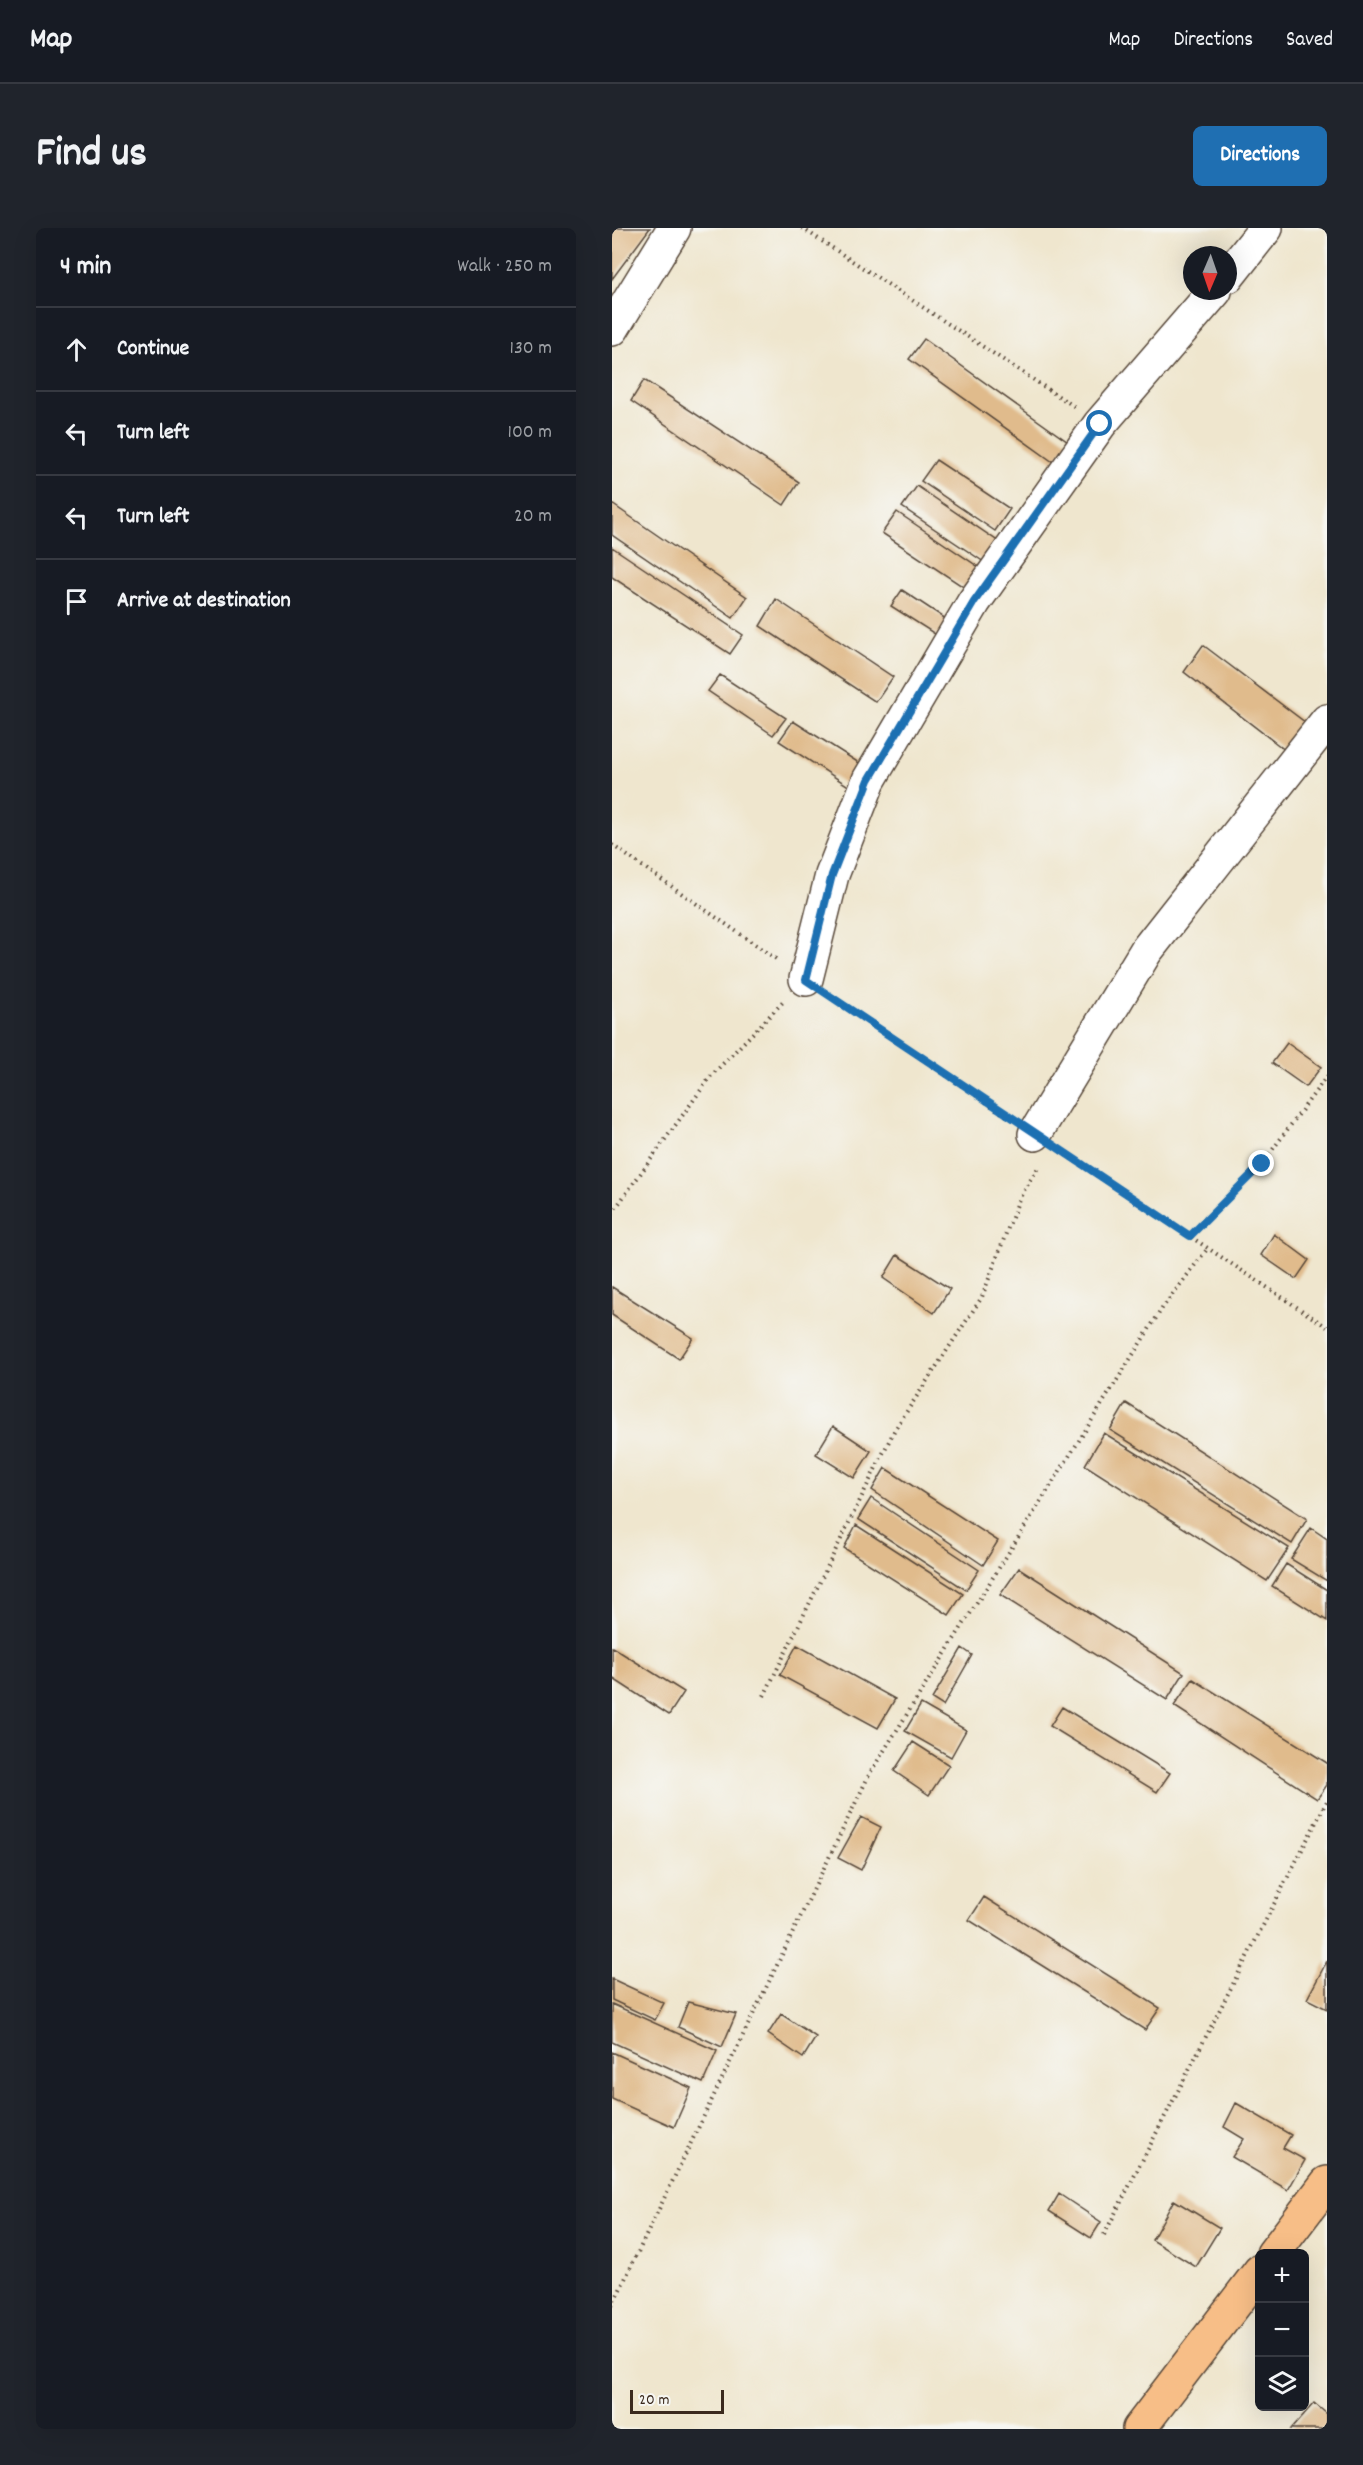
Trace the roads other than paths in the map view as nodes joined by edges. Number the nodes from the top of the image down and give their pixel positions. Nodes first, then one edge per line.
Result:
1 (674, 228) edge
2 (1266, 228) edge
3 (1237, 265) edge
4 (1207, 300) edge
5 (612, 328) edge
6 (1327, 721) edge
7 (806, 980) road end
8 (1044, 1140) road end
9 (1327, 2183) edge
10 (1276, 2249) edge
11 (1255, 2278) edge
12 (1139, 2429) edge

1 - 5 street
2 - 3 street
4 - 7 street
6 - 8 street
9 - 10 main road
11 - 12 main road

